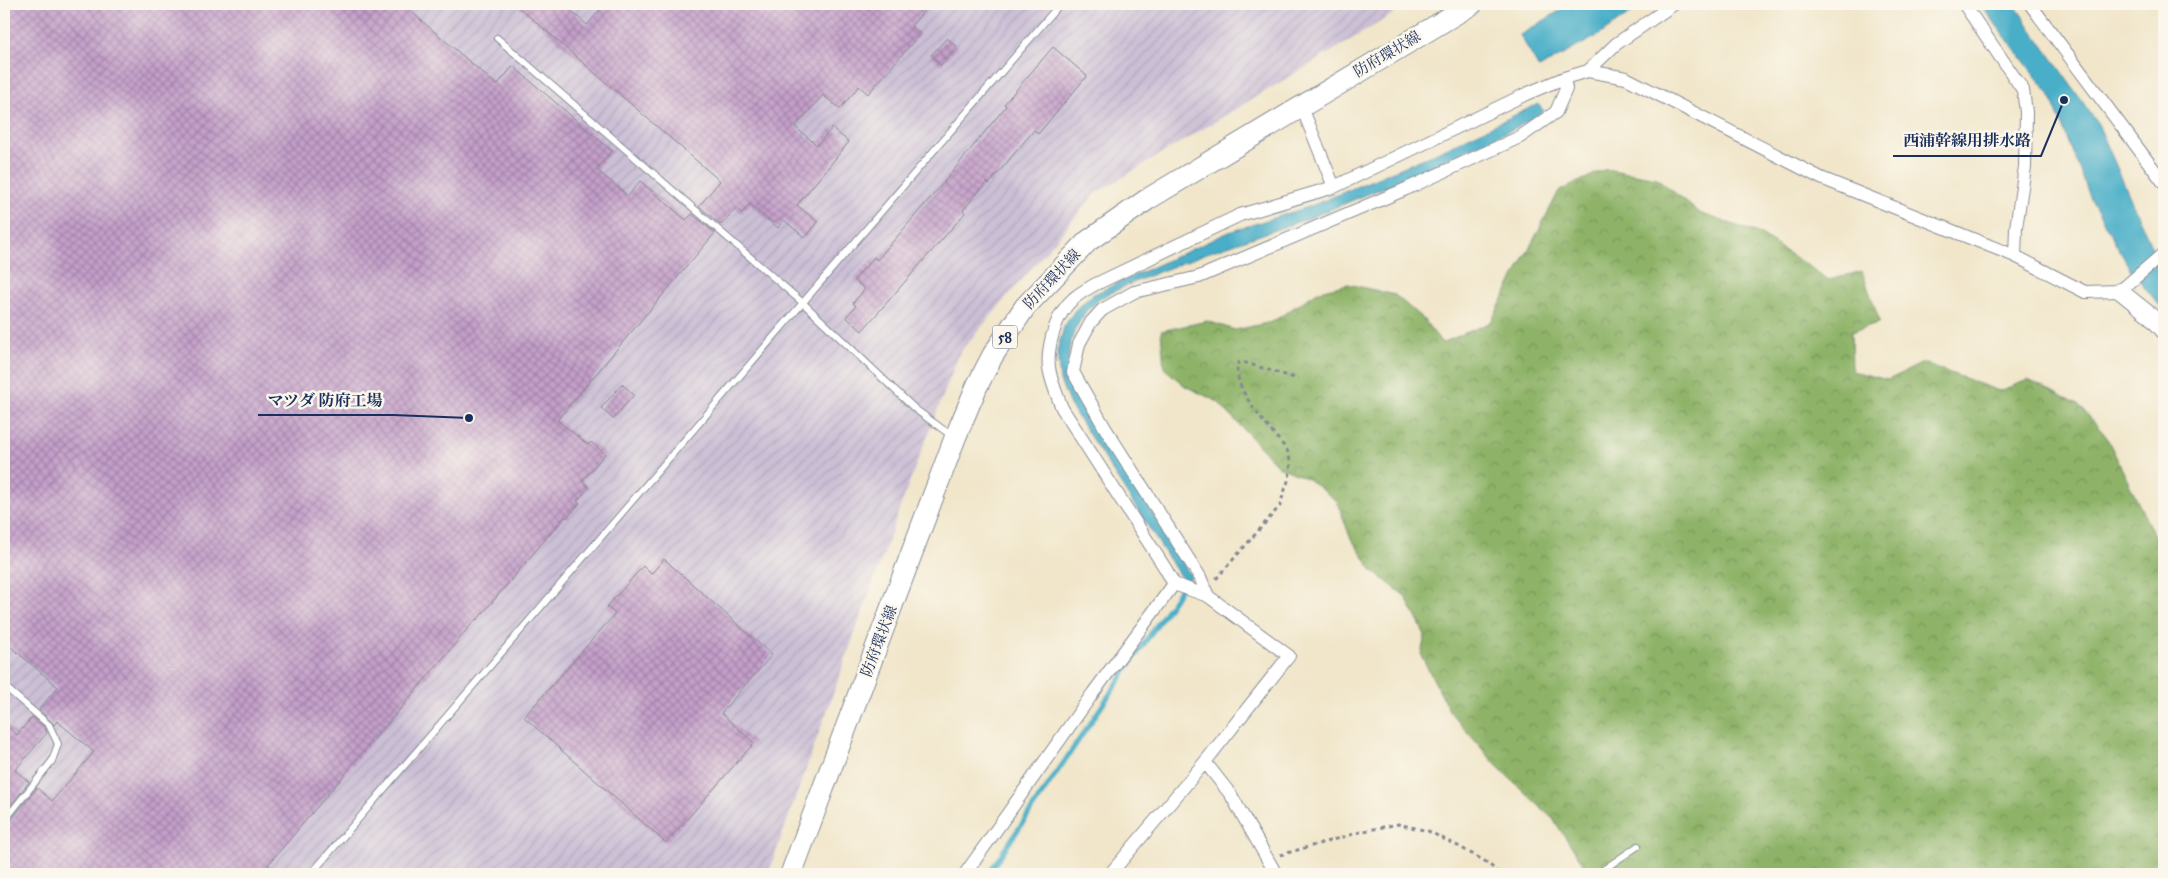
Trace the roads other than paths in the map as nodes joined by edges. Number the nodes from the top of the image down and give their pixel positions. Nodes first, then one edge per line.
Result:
1 (1060, 4) edge
2 (1472, 4) edge
3 (1674, 4) edge
4 (1964, 4) edge
5 (2030, 4) edge
6 (498, 38) dead end
7 (1588, 70) junction
8 (1564, 78) junction
9 (1302, 105) junction
10 (2164, 183) edge
11 (1334, 187) junction
12 (2163, 254) edge
13 (2015, 256) junction
14 (2120, 291) junction
15 (804, 302) junction
16 (2164, 331) edge
17 (955, 438) junction
18 (1174, 584) junction
19 (1206, 593) junction
20 (4, 686) edge
21 (1205, 762) junction
22 (4, 821) edge
23 (1638, 846) dead end
24 (311, 874) edge
25 (791, 874) edge
26 (965, 874) edge
27 (1110, 874) edge
28 (1276, 874) edge
29 (1597, 874) edge

1 - 15 lane
2 - 9 main road, 防府環状線 / 58
3 - 7 street
4 - 13 street
5 - 10 street
6 - 15 lane
7 - 8 street
7 - 13 street
8 - 11 street
8 - 19 street
9 - 11 street
9 - 17 main road, 防府環状線 / 58
11 - 18 street
12 - 14 street
13 - 14 street
14 - 16 street
15 - 17 lane
15 - 24 lane
17 - 25 main road, 防府環状線 / 58
18 - 19 street
18 - 26 street
19 - 21 street
20 - 22 lane
21 - 27 street
21 - 28 street
23 - 29 lane

